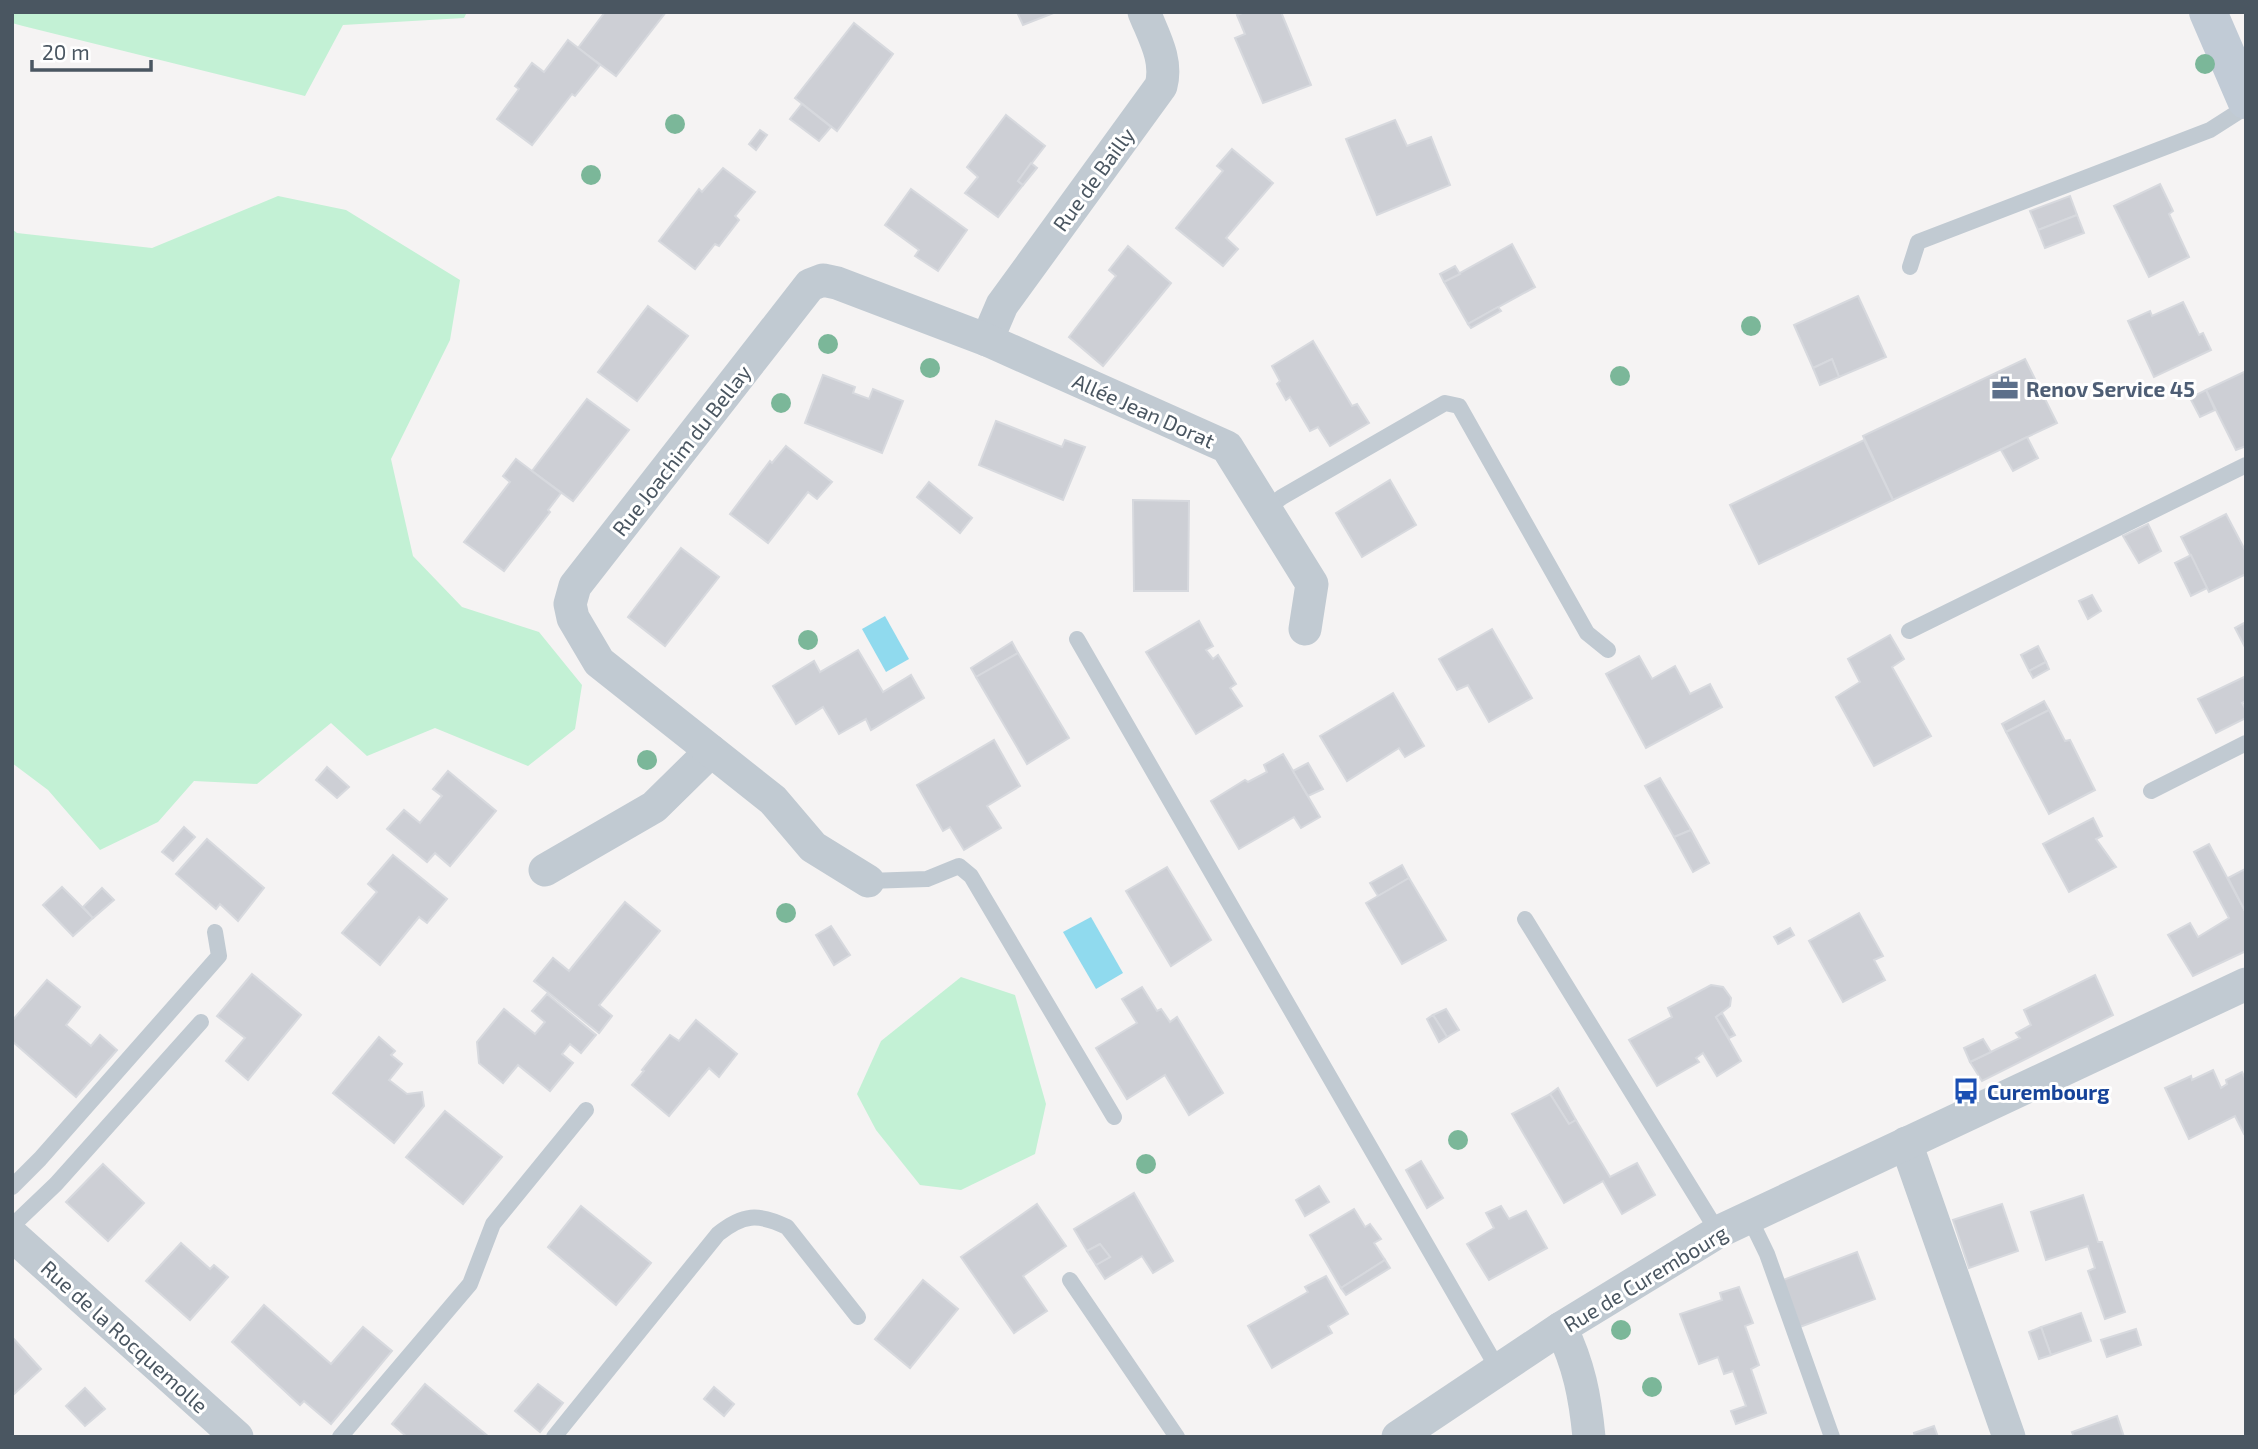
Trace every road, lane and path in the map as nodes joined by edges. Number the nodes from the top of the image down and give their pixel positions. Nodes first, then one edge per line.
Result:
1 (1144, 12) edge
2 (2208, 12) edge
3 (2246, 100) edge
4 (2246, 107) edge
5 (1910, 267) dead end
6 (987, 340) junction
7 (2246, 465) edge
8 (1266, 509) junction
9 (1305, 629) dead end
10 (1909, 631) dead end
11 (1077, 639) dead end
12 (1608, 650) dead end
13 (2246, 743) edge
14 (711, 751) junction
15 (2151, 791) dead end
16 (545, 870) dead end
17 (868, 881) joint
18 (1525, 919) dead end
19 (215, 932) dead end
20 (2246, 984) edge
21 (201, 1022) dead end
22 (586, 1110) dead end
23 (1114, 1117) dead end
24 (1906, 1143) junction
25 (12, 1187) edge
26 (1749, 1217) junction
27 (1718, 1232) junction
28 (13, 1236) edge
29 (1070, 1280) dead end
30 (858, 1317) dead end
31 (1561, 1328) junction
32 (1498, 1369) junction
33 (237, 1437) edge
34 (340, 1437) edge
35 (554, 1437) edge
36 (1177, 1437) edge
37 (1398, 1437) edge
38 (1589, 1437) edge
39 (1832, 1437) edge
40 (2009, 1437) edge

1 - 6 street, Rue de Bailly
2 - 3 main road
4 - 5 lane
6 - 8 street, Allée Jean Dorat
6 - 14 street, Rue Joachim du Bellay
7 - 10 lane
8 - 9 street, Allée Jean Dorat
8 - 12 lane
11 - 32 lane
13 - 15 lane
14 - 16 street
14 - 17 street, Rue Joachim du Bellay
17 - 23 lane
18 - 27 lane
19 - 25 lane
20 - 24 street, Rue de Curembourg
21 - 28 lane
22 - 34 lane
24 - 26 street, Rue de Curembourg
24 - 40 street
26 - 27 street, Rue de Curembourg
26 - 39 lane
27 - 31 street, Rue de Curembourg
28 - 33 street, Rue de la Rocquemolle
29 - 36 lane
30 - 35 lane
31 - 32 street, Rue de Curembourg
31 - 38 street
32 - 37 street, Rue de Curembourg

